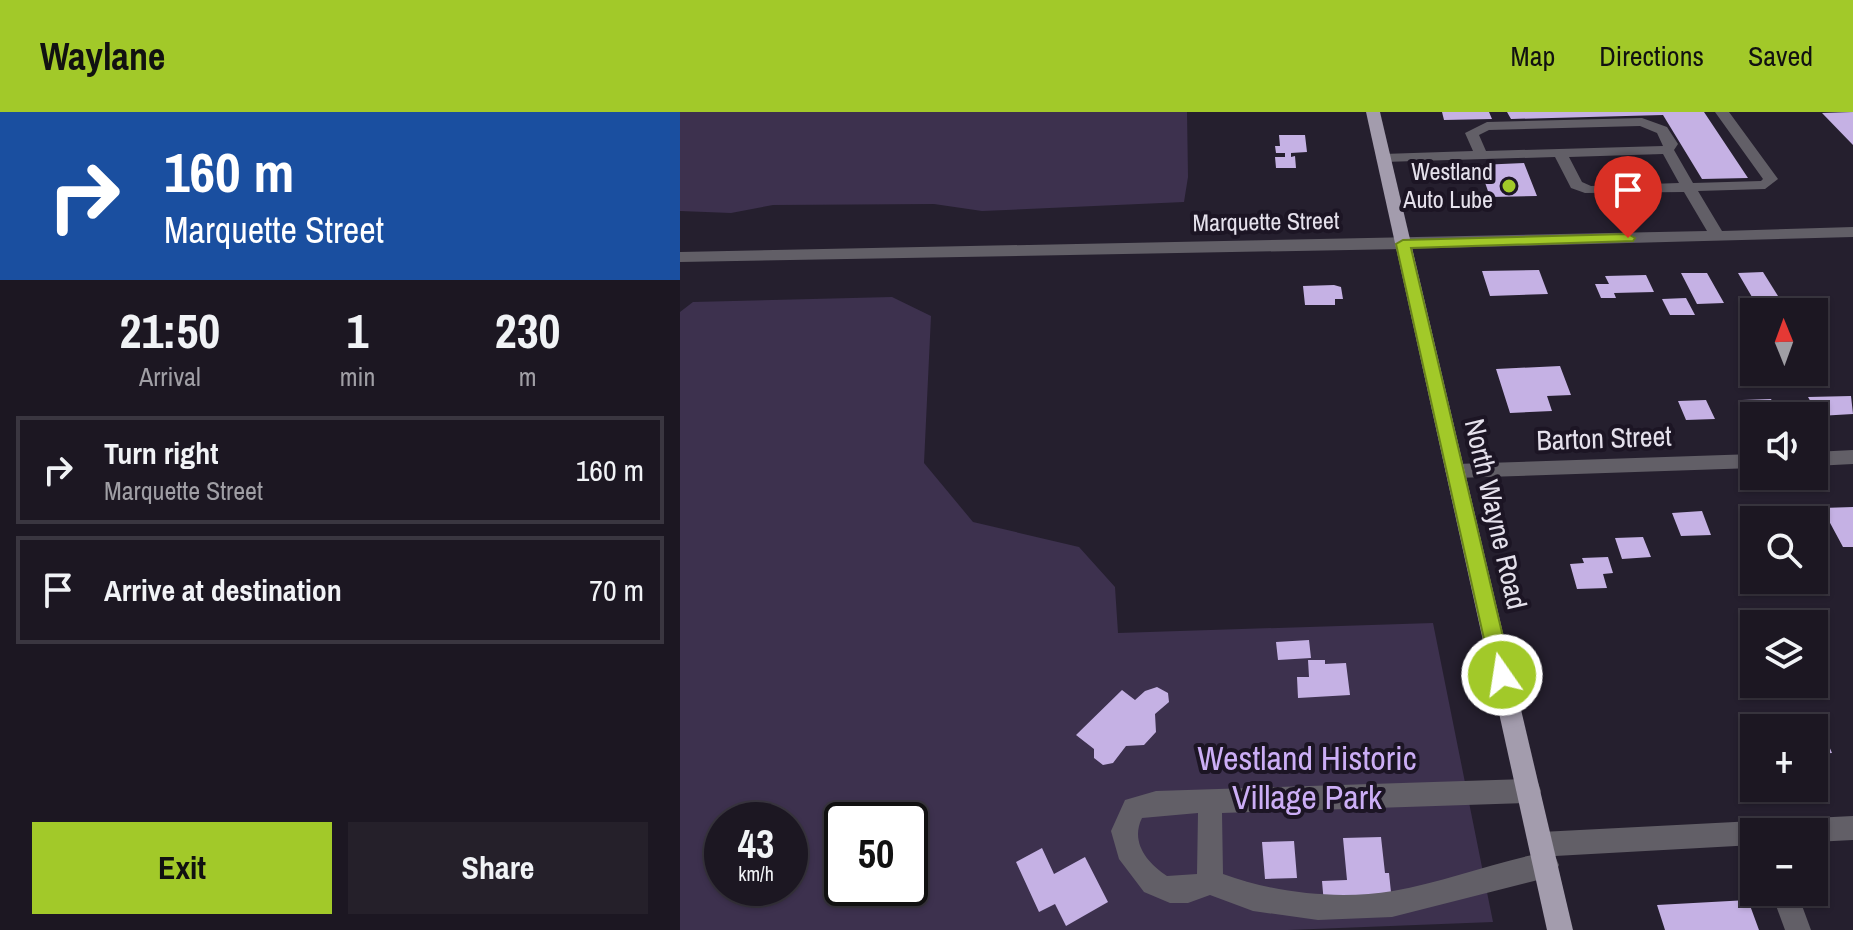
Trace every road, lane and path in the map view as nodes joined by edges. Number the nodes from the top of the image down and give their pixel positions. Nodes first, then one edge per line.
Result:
1 (1373, 112) edge
2 (1722, 112) edge
3 (1667, 150) junction
4 (1560, 153) junction
5 (1481, 155) junction
6 (1383, 158) junction
7 (1690, 188) junction
8 (1853, 232) edge
9 (1717, 236) junction
10 (1403, 244) junction
11 (680, 257) edge
12 (1853, 457) edge
13 (1828, 458) edge
14 (1740, 461) edge
15 (1455, 471) junction
16 (1529, 791) junction
17 (1210, 801) junction
18 (1853, 828) edge
19 (1828, 829) edge
20 (1740, 834) edge
21 (1543, 854) junction
22 (1210, 882) junction
23 (1789, 906) edge
24 (1560, 930) edge
25 (1798, 930) edge

1 - 6 main road, North Wayne Road
2 - 7 street
3 - 4 street
3 - 5 street
3 - 7 street
4 - 5 street
4 - 7 street
5 - 6 street
6 - 10 main road, North Wayne Road
7 - 9 street
8 - 9 street, Marquette Street
9 - 10 street, Marquette Street
10 - 11 street, Marquette Street
10 - 15 main road, North Wayne Road
12 - 13 street
14 - 15 street, Barton Street
15 - 16 main road, North Wayne Road
16 - 17 street
16 - 21 main road, North Wayne Road
17 - 22 street
17 - 22 street
18 - 19 street
20 - 21 street
21 - 22 street
21 - 24 main road, North Wayne Road
23 - 25 street

